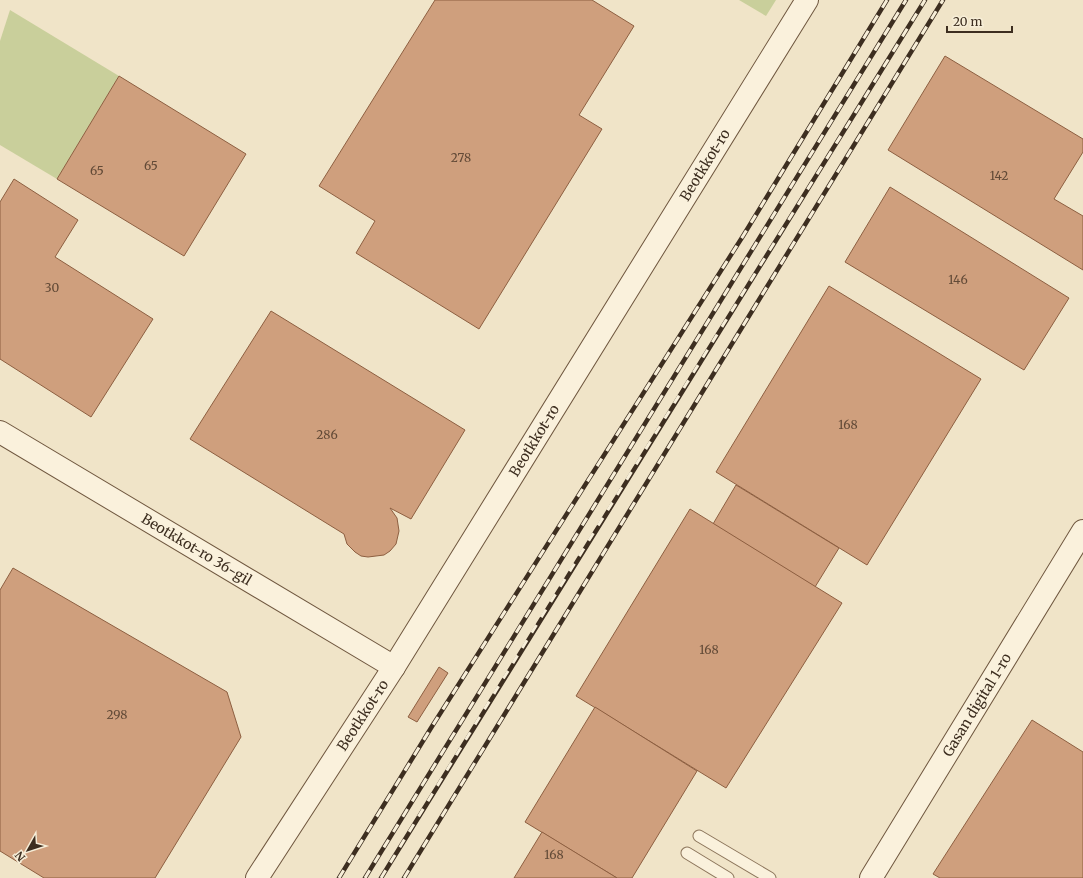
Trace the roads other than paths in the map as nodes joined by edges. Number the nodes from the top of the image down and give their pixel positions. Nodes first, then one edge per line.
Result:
1 (807, 0) edge
2 (0, 432) edge
3 (1083, 532) edge
4 (394, 667) junction
5 (699, 836) dead end
6 (687, 853) dead end
7 (256, 878) edge
8 (728, 878) edge
9 (770, 878) edge
10 (871, 878) edge

1 - 4 street, Beotkkot-ro
2 - 4 street, Beotkkot-ro 36-gil
3 - 10 street, Gasan digital 1-ro
4 - 7 street, Beotkkot-ro
5 - 9 lane
6 - 8 lane

